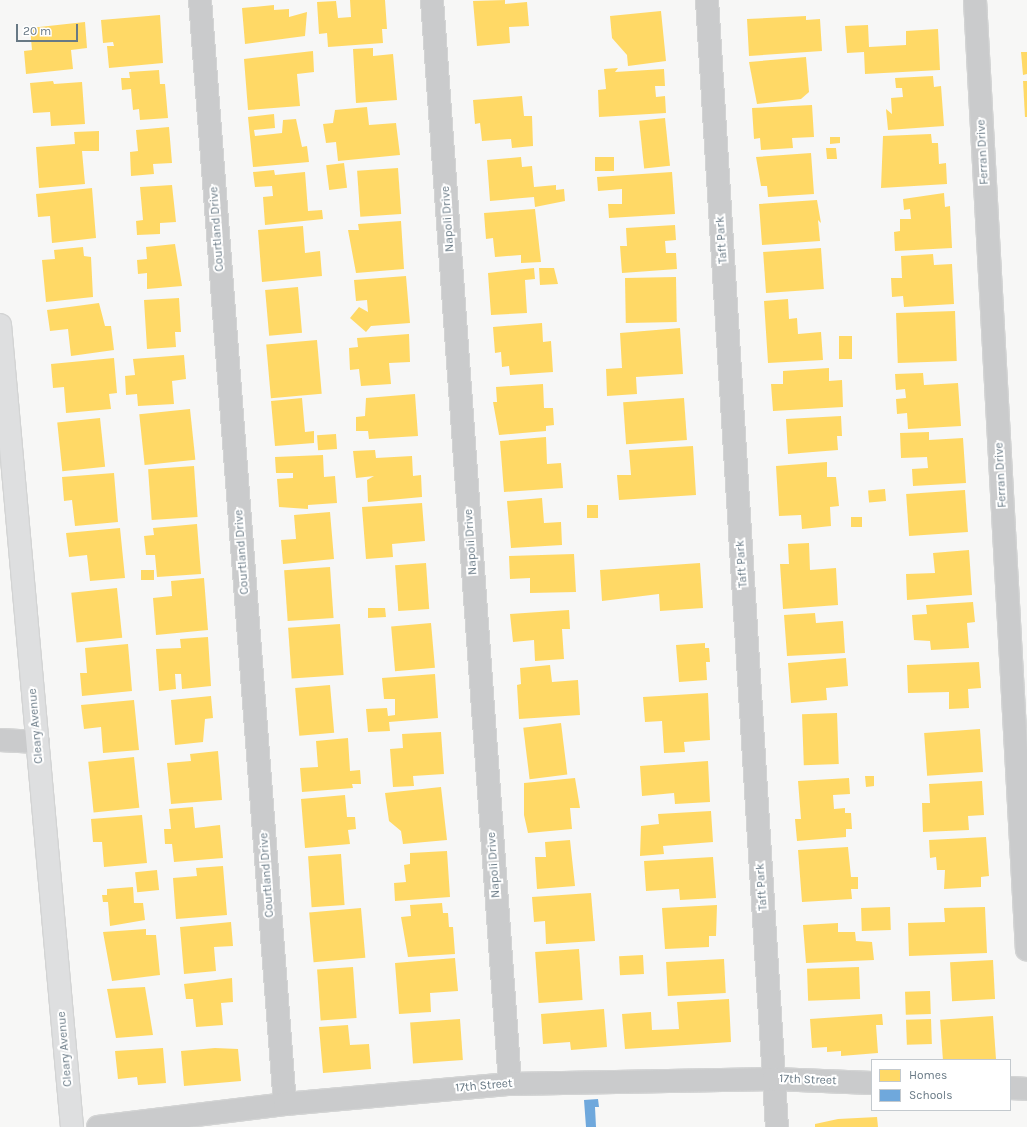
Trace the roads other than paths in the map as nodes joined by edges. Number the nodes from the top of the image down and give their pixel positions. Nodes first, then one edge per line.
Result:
1 (200, 0) edge
2 (432, 0) edge
3 (707, 0) edge
4 (975, 0) edge
5 (0, 325) edge
6 (6, 449) edge
7 (0, 740) edge
8 (38, 742) junction
9 (1027, 950) edge
10 (774, 1079) junction
11 (871, 1083) edge
12 (510, 1084) junction
13 (1011, 1088) edge
14 (1027, 1089) edge
15 (285, 1104) junction
16 (72, 1127) edge
17 (98, 1127) edge
18 (777, 1127) edge

1 - 15 street, Courtland Drive
2 - 12 street, Napoli Drive
3 - 10 street, Taft Park
4 - 9 street, Ferran Drive
5 - 6 street, Cleary Avenue
6 - 8 street, Cleary Avenue
7 - 8 street
8 - 16 street, Cleary Avenue
10 - 11 street, 17th Street
10 - 12 street, 17th Street
10 - 18 street, Taft Park
12 - 15 street, 17th Street
13 - 14 street
15 - 17 street, 17th Street

